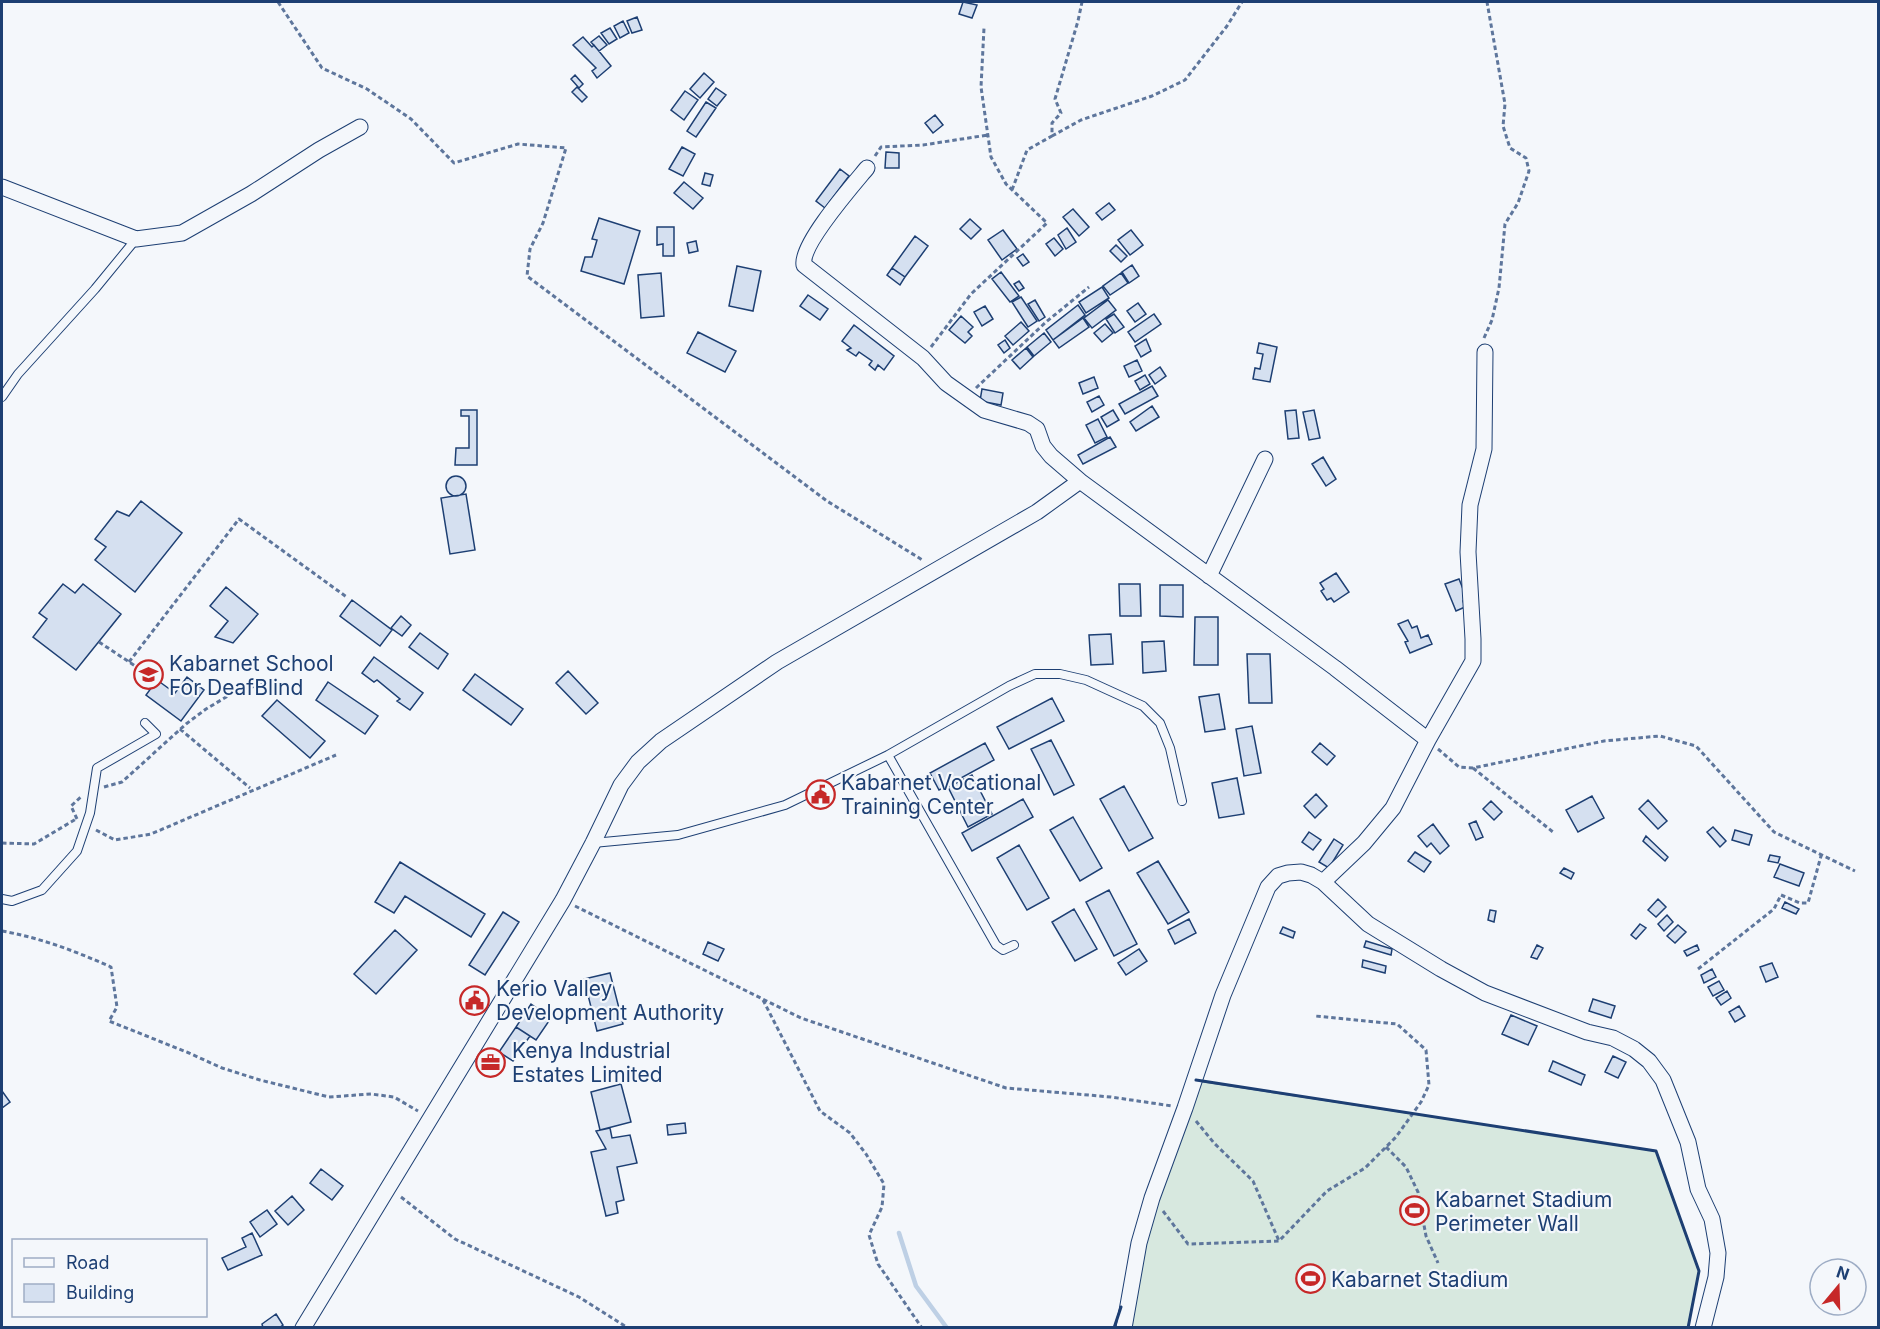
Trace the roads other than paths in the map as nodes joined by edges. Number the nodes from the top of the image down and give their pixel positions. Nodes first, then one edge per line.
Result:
1 (360, 128) dead end
2 (867, 168) road end
3 (2, 187) edge
4 (136, 239) junction
5 (1485, 352) road end
6 (2, 397) edge
7 (1265, 459) dead end
8 (1080, 481) junction
9 (1209, 576) junction
10 (145, 723) dead end
11 (1428, 740) junction
12 (888, 755) junction
13 (1182, 801) dead end
14 (594, 843) junction
15 (1323, 882) junction
16 (2, 899) edge
17 (1014, 945) dead end
18 (303, 1328) edge
19 (1124, 1328) edge
20 (1703, 1328) edge

1 - 4 street
2 - 8 street
3 - 4 street
4 - 6 lane
5 - 11 street
7 - 9 street
8 - 9 street
8 - 14 street
9 - 11 street
10 - 16 lane
11 - 15 street
12 - 13 lane
12 - 14 lane
12 - 17 lane
14 - 18 street
15 - 19 street
15 - 20 street

